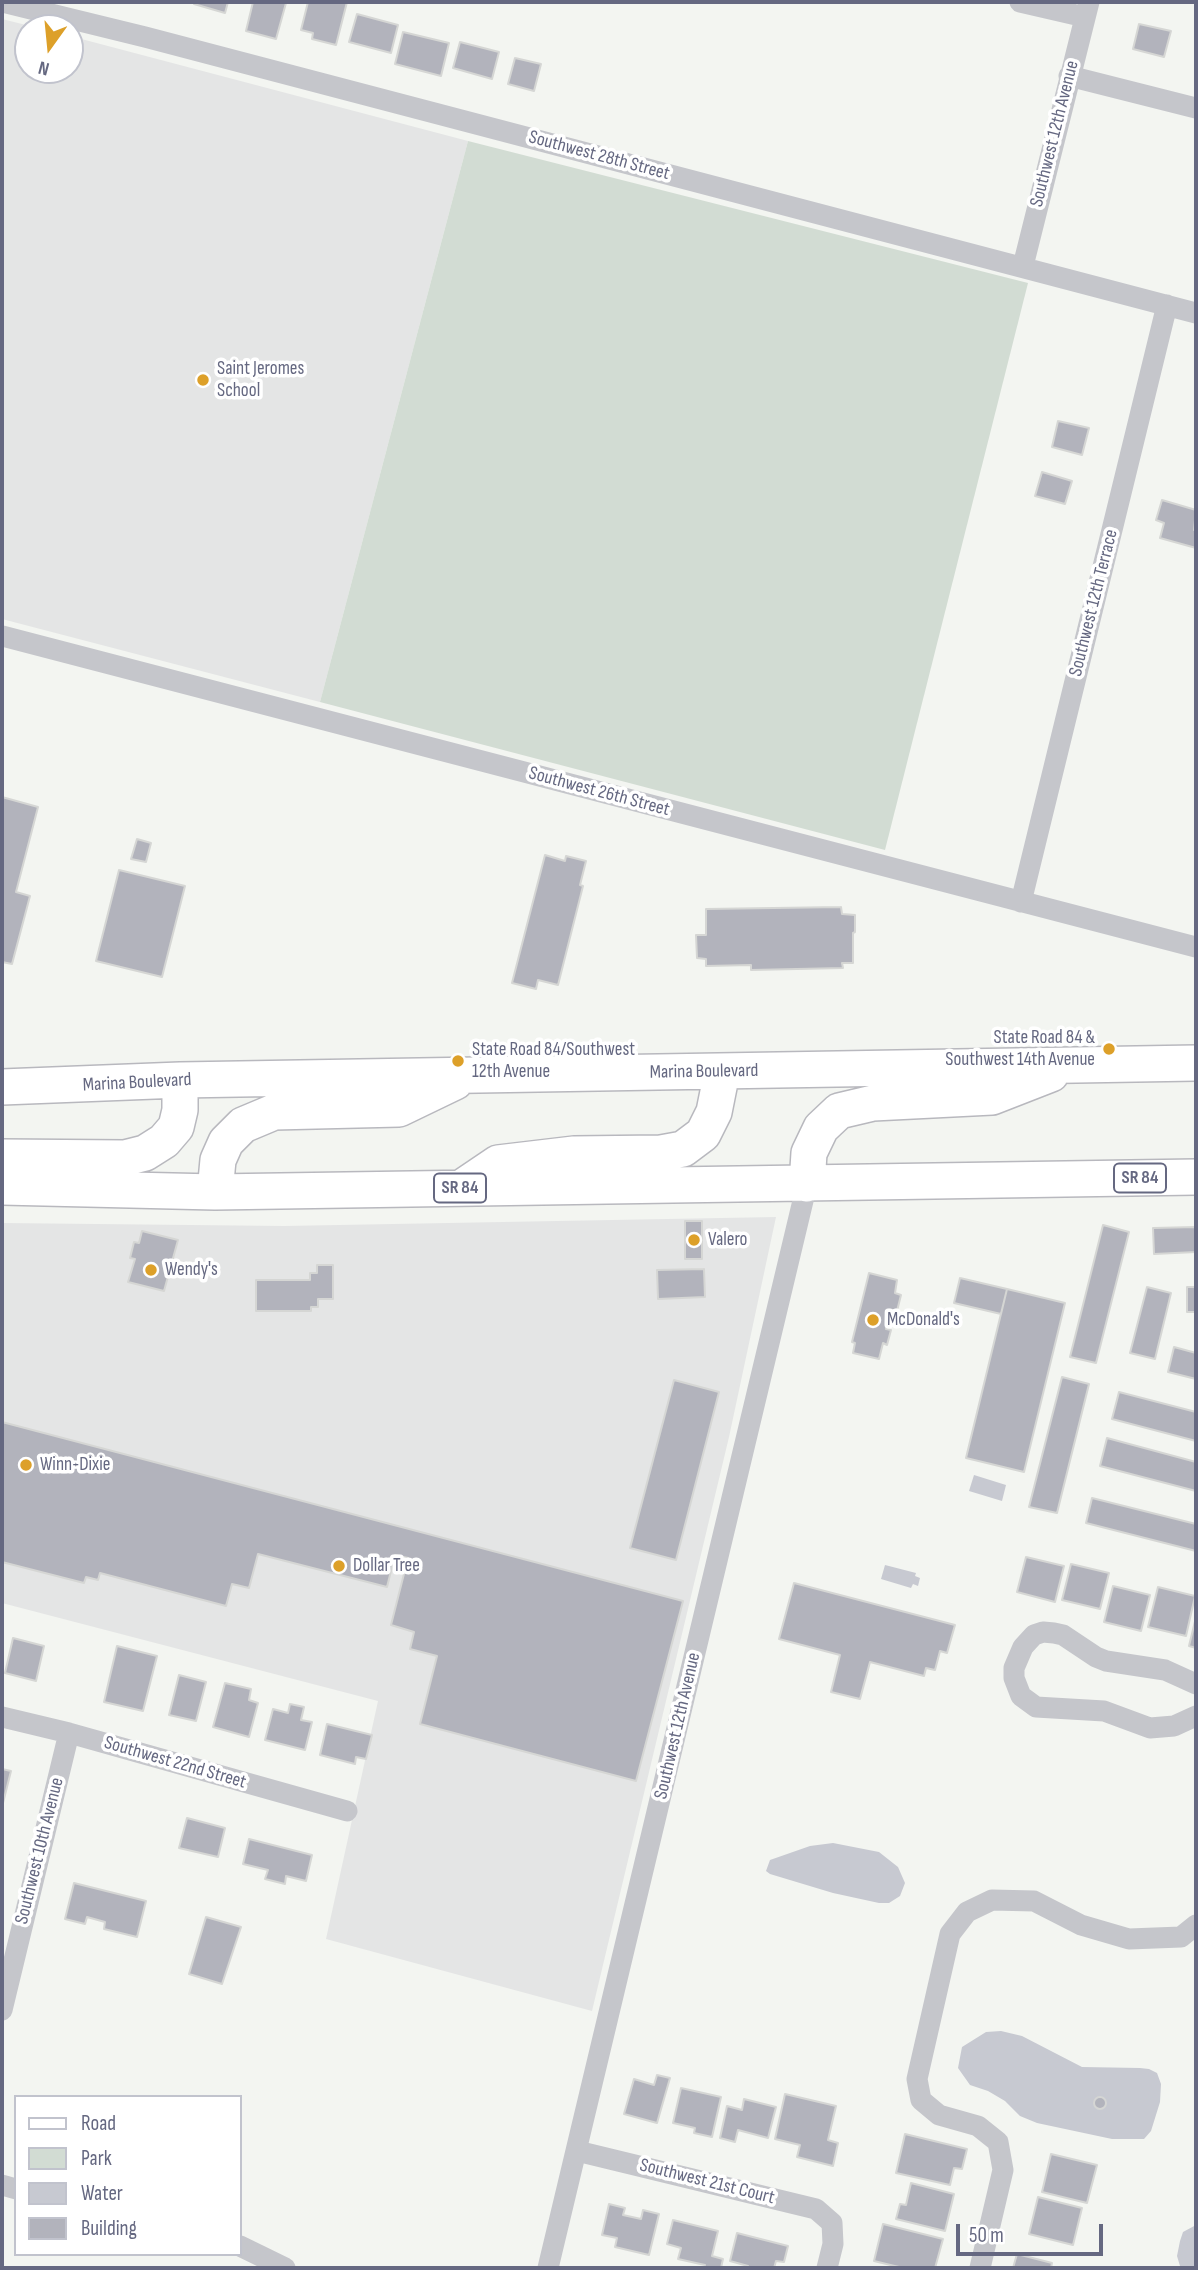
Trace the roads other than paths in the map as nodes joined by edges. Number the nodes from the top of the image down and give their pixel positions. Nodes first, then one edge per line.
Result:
1 (2, 2) edge
2 (1020, 2) edge
3 (1087, 10) edge
4 (1069, 76) junction
5 (1196, 108) edge
6 (1023, 266) junction
7 (1167, 305) junction
8 (1196, 313) edge
9 (2, 636) edge
10 (1021, 902) junction
11 (1196, 947) edge
12 (1196, 1063) edge
13 (1074, 1066) junction
14 (722, 1072) junction
15 (468, 1076) junction
16 (180, 1080) junction
17 (2, 1087) edge
18 (2, 1157) edge
19 (1196, 1177) edge
20 (807, 1184) junction
21 (2, 1187) edge
22 (461, 1188) junction
23 (215, 1192) junction
24 (1196, 1684) edge
25 (1196, 1716) edge
26 (2, 1717) edge
27 (69, 1733) junction
28 (347, 1811) dead end
29 (1196, 1926) edge
30 (8, 1952) edge
31 (2, 2010) edge
32 (577, 2151) junction
33 (242, 2247) edge
34 (285, 2268) edge
35 (548, 2268) edge
36 (827, 2268) edge
37 (980, 2268) edge

1 - 6 street, Southwest 28th Street
2 - 3 street
3 - 4 street, Southwest 12th Avenue
4 - 5 street
4 - 6 street, Southwest 12th Avenue
6 - 7 street, Southwest 28th Street
7 - 8 street, Southwest 28th Street
7 - 10 street, Southwest 12th Terrace
9 - 10 street, Southwest 26th Street
10 - 11 street, Southwest 26th Street
12 - 13 main road, Marina Boulevard
13 - 14 main road, Marina Boulevard
13 - 20 main road
14 - 15 main road, Marina Boulevard
14 - 22 main road
15 - 16 main road, Marina Boulevard
15 - 23 main road
16 - 17 main road, Marina Boulevard
16 - 18 main road
19 - 20 main road, SR 84
20 - 22 main road, SR 84
20 - 32 street, Southwest 12th Avenue
21 - 23 main road, SR 84
22 - 23 main road, SR 84
24 - 25 street
26 - 27 street, Southwest 22nd Street
27 - 28 street, Southwest 22nd Street
27 - 30 street, Southwest 10th Avenue
29 - 37 street
30 - 31 street, Southwest 10th Avenue
32 - 35 street, Southwest 12th Avenue
32 - 36 street, Southwest 21st Court
33 - 34 street

